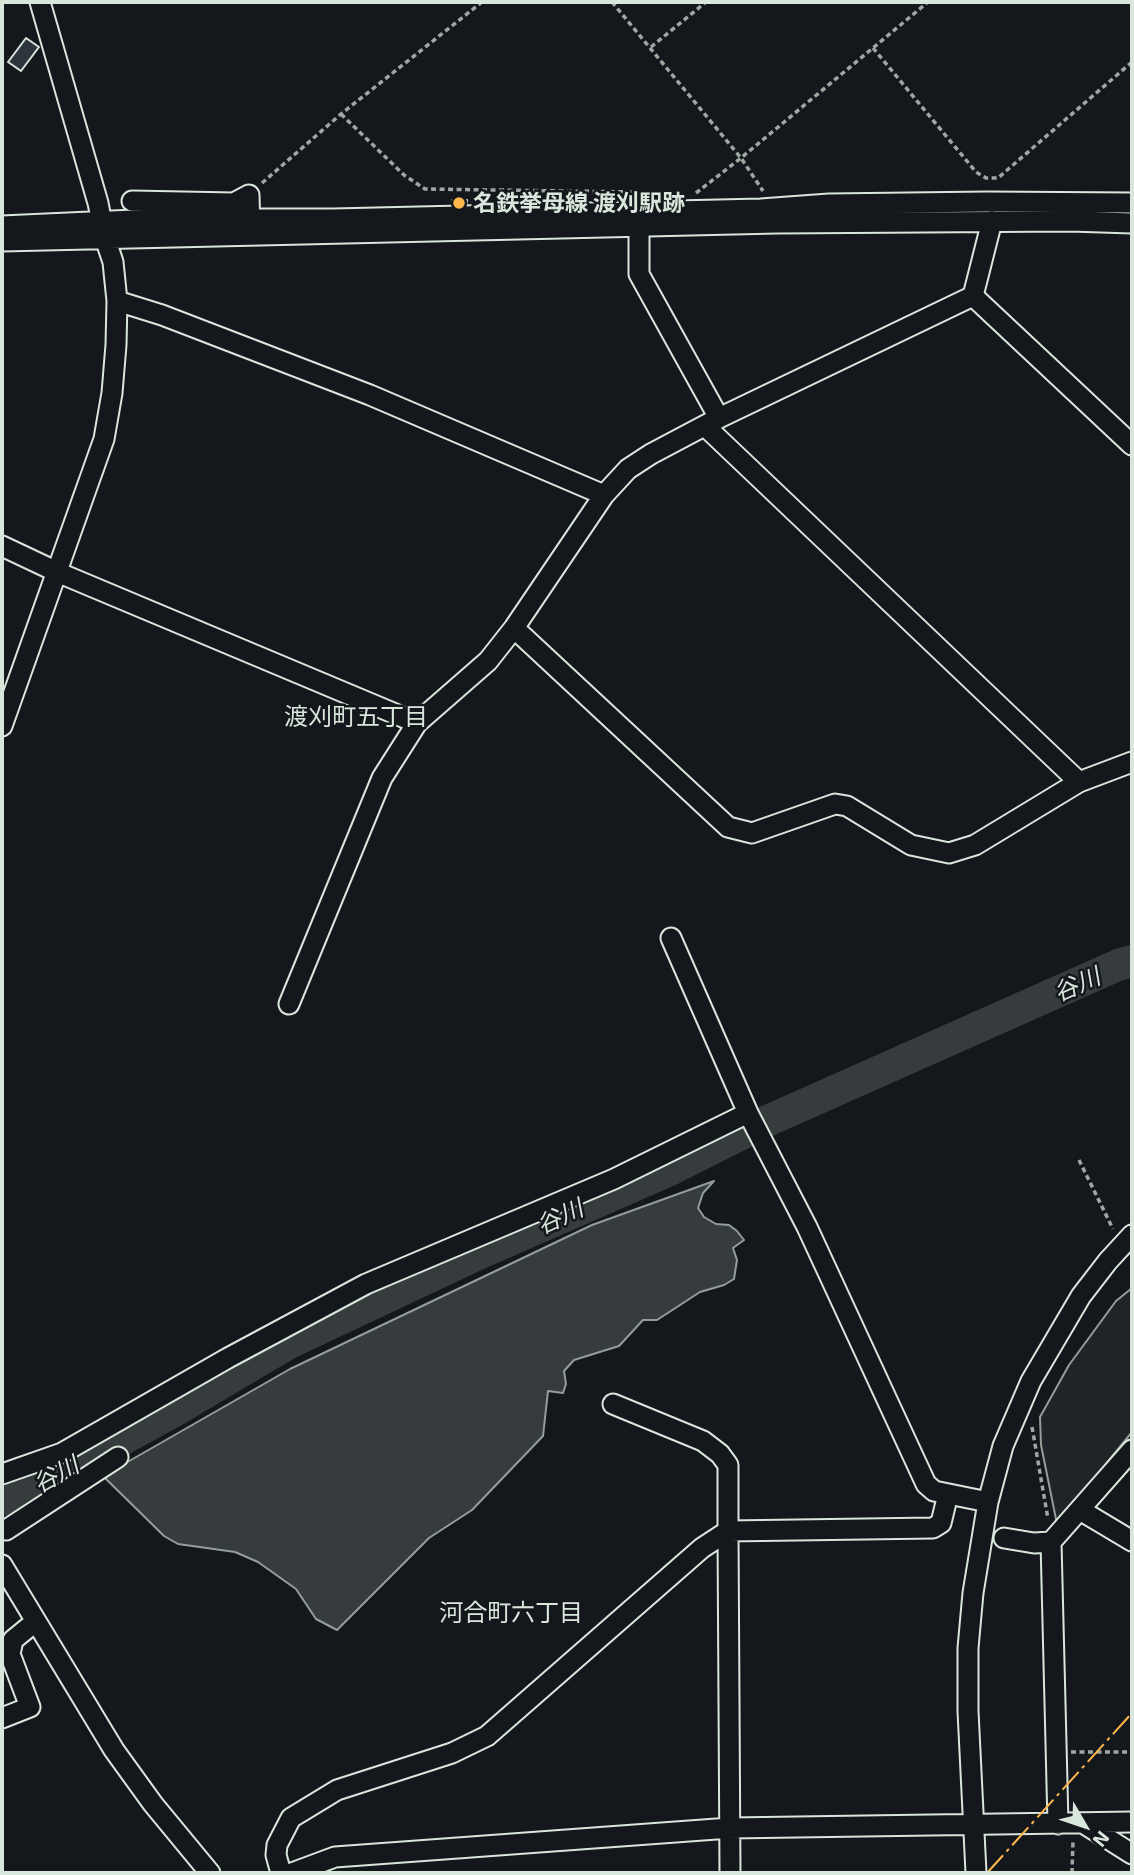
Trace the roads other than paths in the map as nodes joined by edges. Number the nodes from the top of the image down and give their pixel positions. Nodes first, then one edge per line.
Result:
1 (40, 2) edge
2 (132, 201) dead end
3 (1132, 203) edge
4 (102, 221) junction
5 (992, 221) junction
6 (1132, 223) edge
7 (2, 226) edge
8 (250, 227) junction
9 (639, 227) junction
10 (2, 241) edge
11 (973, 296) junction
12 (117, 301) junction
13 (712, 422) junction
14 (1132, 445) edge
15 (604, 495) junction
16 (2, 546) edge
17 (57, 572) junction
18 (514, 628) junction
19 (417, 723) junction
20 (2, 726) edge
21 (1132, 762) edge
22 (1079, 782) junction
23 (671, 938) dead end
24 (289, 1004) dead end
25 (753, 1122) junction
26 (1127, 1241) edge
27 (613, 1404) dead end
28 (1132, 1450) edge
29 (65, 1456) junction
30 (118, 1457) dead end
31 (2, 1474) edge
32 (81, 1482) junction
33 (948, 1494) junction
34 (988, 1502) junction
35 (1080, 1510) junction
36 (6, 1530) dead end
37 (727, 1531) junction
38 (1004, 1538) dead end
39 (1132, 1541) edge
40 (1051, 1542) junction
41 (2, 1565) edge
42 (35, 1622) junction
43 (2, 1718) edge
44 (1132, 1822) edge
45 (1071, 1824) junction
46 (974, 1825) junction
47 (730, 1828) junction
48 (1132, 1854) edge
49 (209, 1873) edge
50 (281, 1873) edge
51 (292, 1873) edge
52 (730, 1873) edge
53 (975, 1873) edge

1 - 4 street
2 - 8 street
3 - 8 street
4 - 7 street
4 - 8 street
4 - 10 street
4 - 12 street
5 - 6 street
5 - 9 street
5 - 11 street
8 - 9 street
9 - 13 street
11 - 13 street
11 - 14 street
12 - 15 street
12 - 17 street
13 - 15 street
13 - 22 street
15 - 18 street
16 - 17 street
17 - 19 street
17 - 20 street
18 - 19 street
18 - 22 street
19 - 24 street
21 - 22 street
23 - 25 street
25 - 29 street
25 - 33 street
26 - 34 street
27 - 37 street
28 - 35 street
29 - 31 street
29 - 32 street
30 - 32 street
32 - 36 street
33 - 34 street
33 - 37 street
34 - 46 street
35 - 39 street
35 - 40 street
37 - 47 street
37 - 50 street
38 - 40 street
40 - 45 street
41 - 42 street
42 - 43 street
42 - 49 street
44 - 45 street
45 - 46 street
45 - 48 street
46 - 47 street
46 - 53 street
47 - 51 street
47 - 52 street

